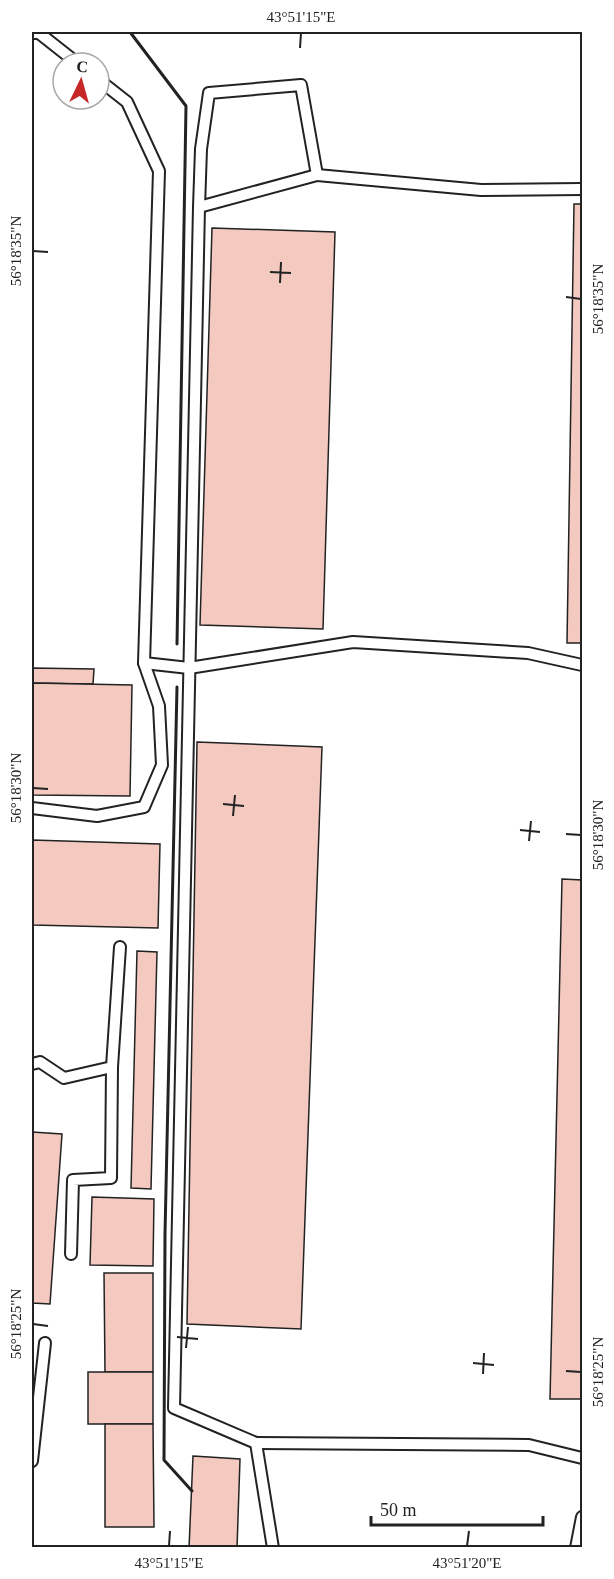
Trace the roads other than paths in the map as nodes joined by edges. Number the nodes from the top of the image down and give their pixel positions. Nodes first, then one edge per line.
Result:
1 (32, 33) edge
2 (62, 51) edge
3 (111, 89) edge
4 (317, 175) junction
5 (582, 189) edge
6 (200, 207) junction
7 (144, 663) junction
8 (582, 665) edge
9 (189, 668) junction
10 (32, 808) edge
11 (120, 947) dead end
12 (32, 1064) edge
13 (112, 1067) junction
14 (71, 1254) dead end
15 (45, 1343) dead end
16 (256, 1443) junction
17 (582, 1458) edge
18 (32, 1461) edge
19 (582, 1517) edge
20 (273, 1548) edge
21 (576, 1548) edge

1 - 2 lane
3 - 7 lane
4 - 5 lane
4 - 6 lane
4 - 6 lane
6 - 9 lane
7 - 9 lane
7 - 10 lane
8 - 9 lane
9 - 16 lane
11 - 13 lane
12 - 13 lane
13 - 14 lane
15 - 18 lane
16 - 17 lane
16 - 20 lane
19 - 21 lane

